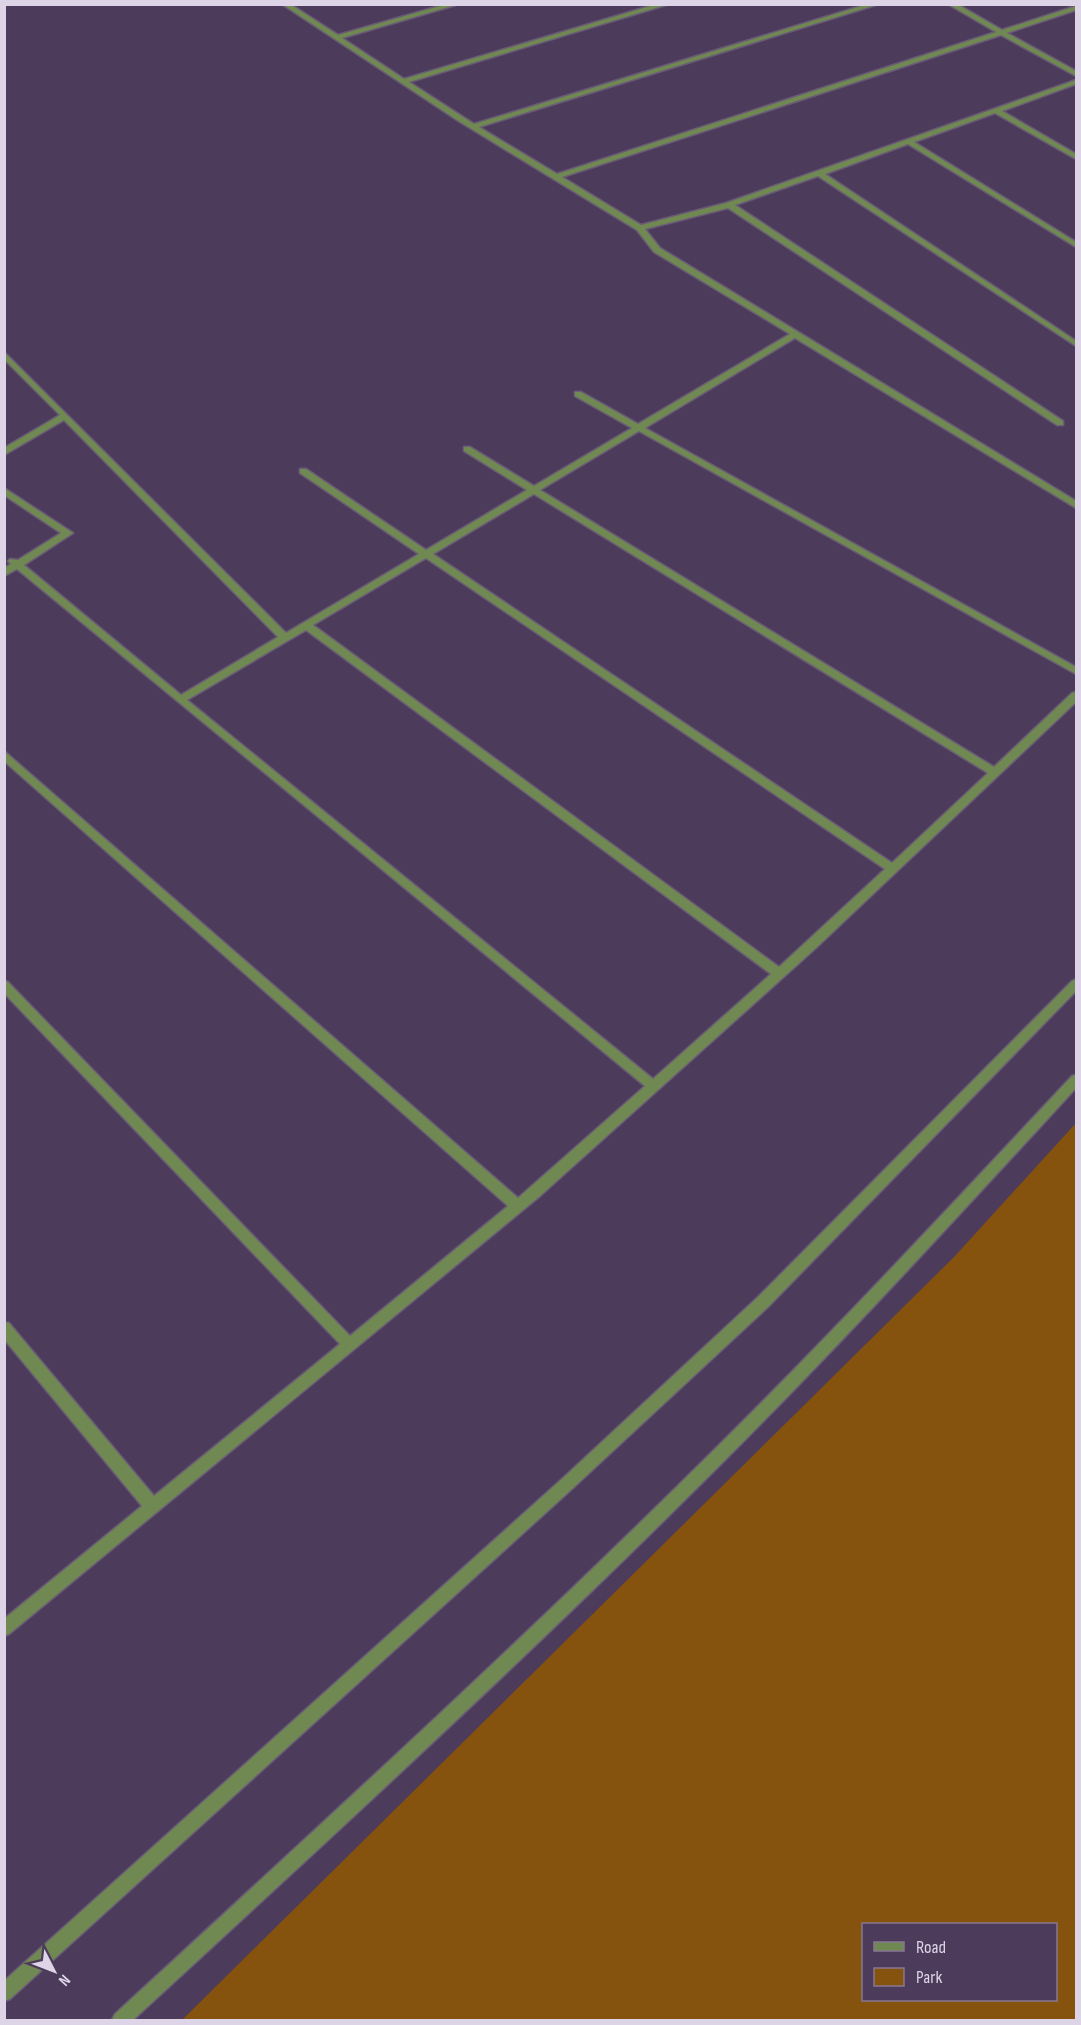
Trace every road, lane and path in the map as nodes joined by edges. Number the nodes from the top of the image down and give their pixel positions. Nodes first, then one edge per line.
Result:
1 (285, 4) edge
2 (456, 4) edge
3 (666, 4) edge
4 (876, 4) edge
5 (951, 4) edge
6 (1077, 8) edge
7 (1002, 33) junction
8 (336, 38) junction
9 (1077, 74) edge
10 (403, 81) junction
11 (1077, 82) edge
12 (997, 111) junction
13 (474, 126) junction
14 (910, 142) junction
15 (1077, 157) edge
16 (819, 174) junction
17 (556, 177) junction
18 (729, 205) junction
19 (640, 228) junction
20 (1077, 245) edge
21 (796, 334) junction
22 (1077, 344) edge
23 (4, 354) edge
24 (578, 394) dead end
25 (65, 416) junction
26 (1060, 423) dead end
27 (639, 428) junction
28 (467, 450) dead end
29 (4, 452) edge
30 (303, 471) dead end
31 (533, 490) junction
32 (4, 491) edge
33 (1077, 504) edge
34 (426, 554) junction
35 (16, 563) junction
36 (4, 573) edge
37 (306, 625) junction
38 (285, 638) junction
39 (1077, 671) edge
40 (1077, 696) edge
41 (180, 700) junction
42 (4, 755) edge
43 (995, 772) junction
44 (893, 869) junction
45 (779, 974) junction
46 (1077, 984) edge
47 (4, 985) edge
48 (1077, 1080) edge
49 (653, 1086) junction
50 (517, 1206) junction
51 (4, 1328) edge
52 (349, 1344) junction
53 (153, 1507) junction
54 (4, 1629) edge
55 (4, 1993) edge
56 (122, 2020) edge

1 - 8 street
2 - 8 street
3 - 10 street
4 - 13 street
5 - 7 street
6 - 7 street
7 - 9 street
7 - 17 street
8 - 10 street
10 - 13 street
11 - 12 street
12 - 14 street
12 - 15 street
13 - 17 street
14 - 16 street
14 - 20 street
16 - 18 street
16 - 22 street
17 - 19 street
18 - 19 street
18 - 26 street
19 - 21 street
21 - 27 street
21 - 33 street
23 - 25 street
24 - 27 street
25 - 29 street
25 - 38 street
27 - 31 street
27 - 39 street
28 - 31 street
30 - 34 street
31 - 34 street
31 - 43 street
32 - 35 street
34 - 37 street
34 - 44 street
35 - 36 street
35 - 41 street
37 - 38 street
37 - 45 street
38 - 41 street
40 - 43 street
41 - 49 street
42 - 50 street
43 - 44 street
44 - 45 street
45 - 49 street
46 - 55 street
47 - 52 street
48 - 56 street
49 - 50 street
50 - 52 street
51 - 53 street
52 - 53 street
53 - 54 street

